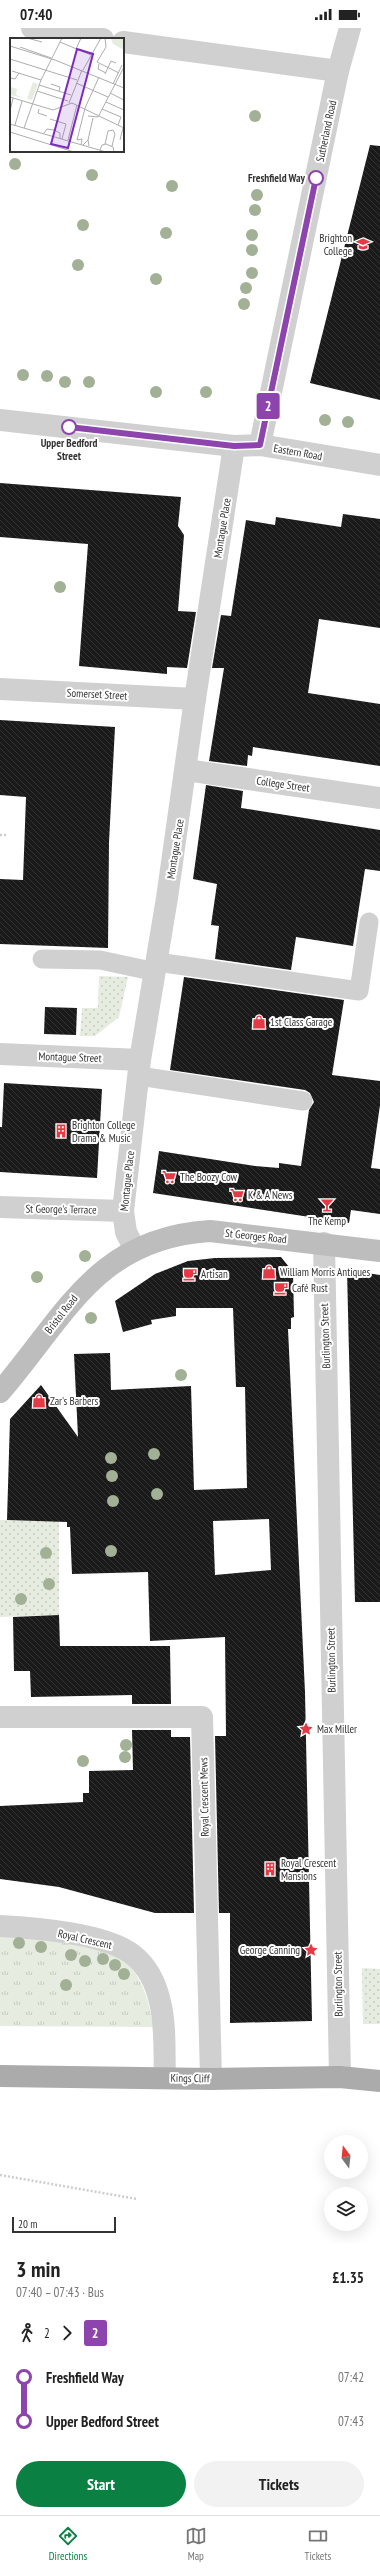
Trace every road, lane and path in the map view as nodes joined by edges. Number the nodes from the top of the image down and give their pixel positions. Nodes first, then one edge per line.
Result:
1 (32, 28) edge
2 (350, 28) edge
3 (97, 38) edge
4 (124, 42) edge
5 (338, 71) junction
6 (0, 420) edge
7 (260, 445) junction
8 (234, 446) junction
9 (380, 465) edge
10 (0, 689) edge
11 (195, 699) junction
12 (186, 770) junction
13 (380, 798) edge
14 (0, 835) edge
15 (6, 835) dead end
16 (369, 922) dead end
17 (42, 959) dead end
18 (156, 967) junction
19 (0, 1054) edge
20 (140, 1068) junction
21 (303, 1101) dead end
22 (10, 1208) edge
23 (123, 1211) junction
24 (324, 1243) junction
25 (135, 1250) junction
26 (380, 1251) edge
27 (0, 1392) edge
28 (0, 1717) edge
29 (0, 1926) edge
30 (0, 2076) edge
31 (340, 2077) junction
32 (165, 2078) junction
33 (211, 2079) junction
34 (380, 2081) edge
35 (0, 2175) edge
36 (137, 2199) dead end

1 - 3 street
2 - 5 street, Sutherland Road
4 - 5 street
5 - 7 street, Sutherland Road
6 - 8 street, Eastern Road
7 - 8 street, Eastern Road
7 - 9 street, Eastern Road
8 - 11 street, Montague Place
10 - 11 street, Somerset Street
11 - 12 street, Montague Place
12 - 13 street, College Street
12 - 18 street, Montague Place
14 - 15 path
16 - 18 lane
17 - 18 lane
18 - 20 street, Montague Place
19 - 20 street, Montague Street
20 - 21 lane
20 - 23 street, Montague Place
22 - 23 street, St George's Terrace
23 - 25 street, Montague Place
24 - 25 main road, St Georges Road
24 - 26 main road, St Georges Road
24 - 31 street, Burlington Street
25 - 27 main road, Bristol Road
28 - 33 street, Royal Crescent Mews
29 - 32 street, Royal Crescent
30 - 32 main road, Kings Cliff
31 - 33 main road, Kings Cliff
31 - 34 main road, Kings Cliff
32 - 33 main road, Kings Cliff
35 - 36 path

